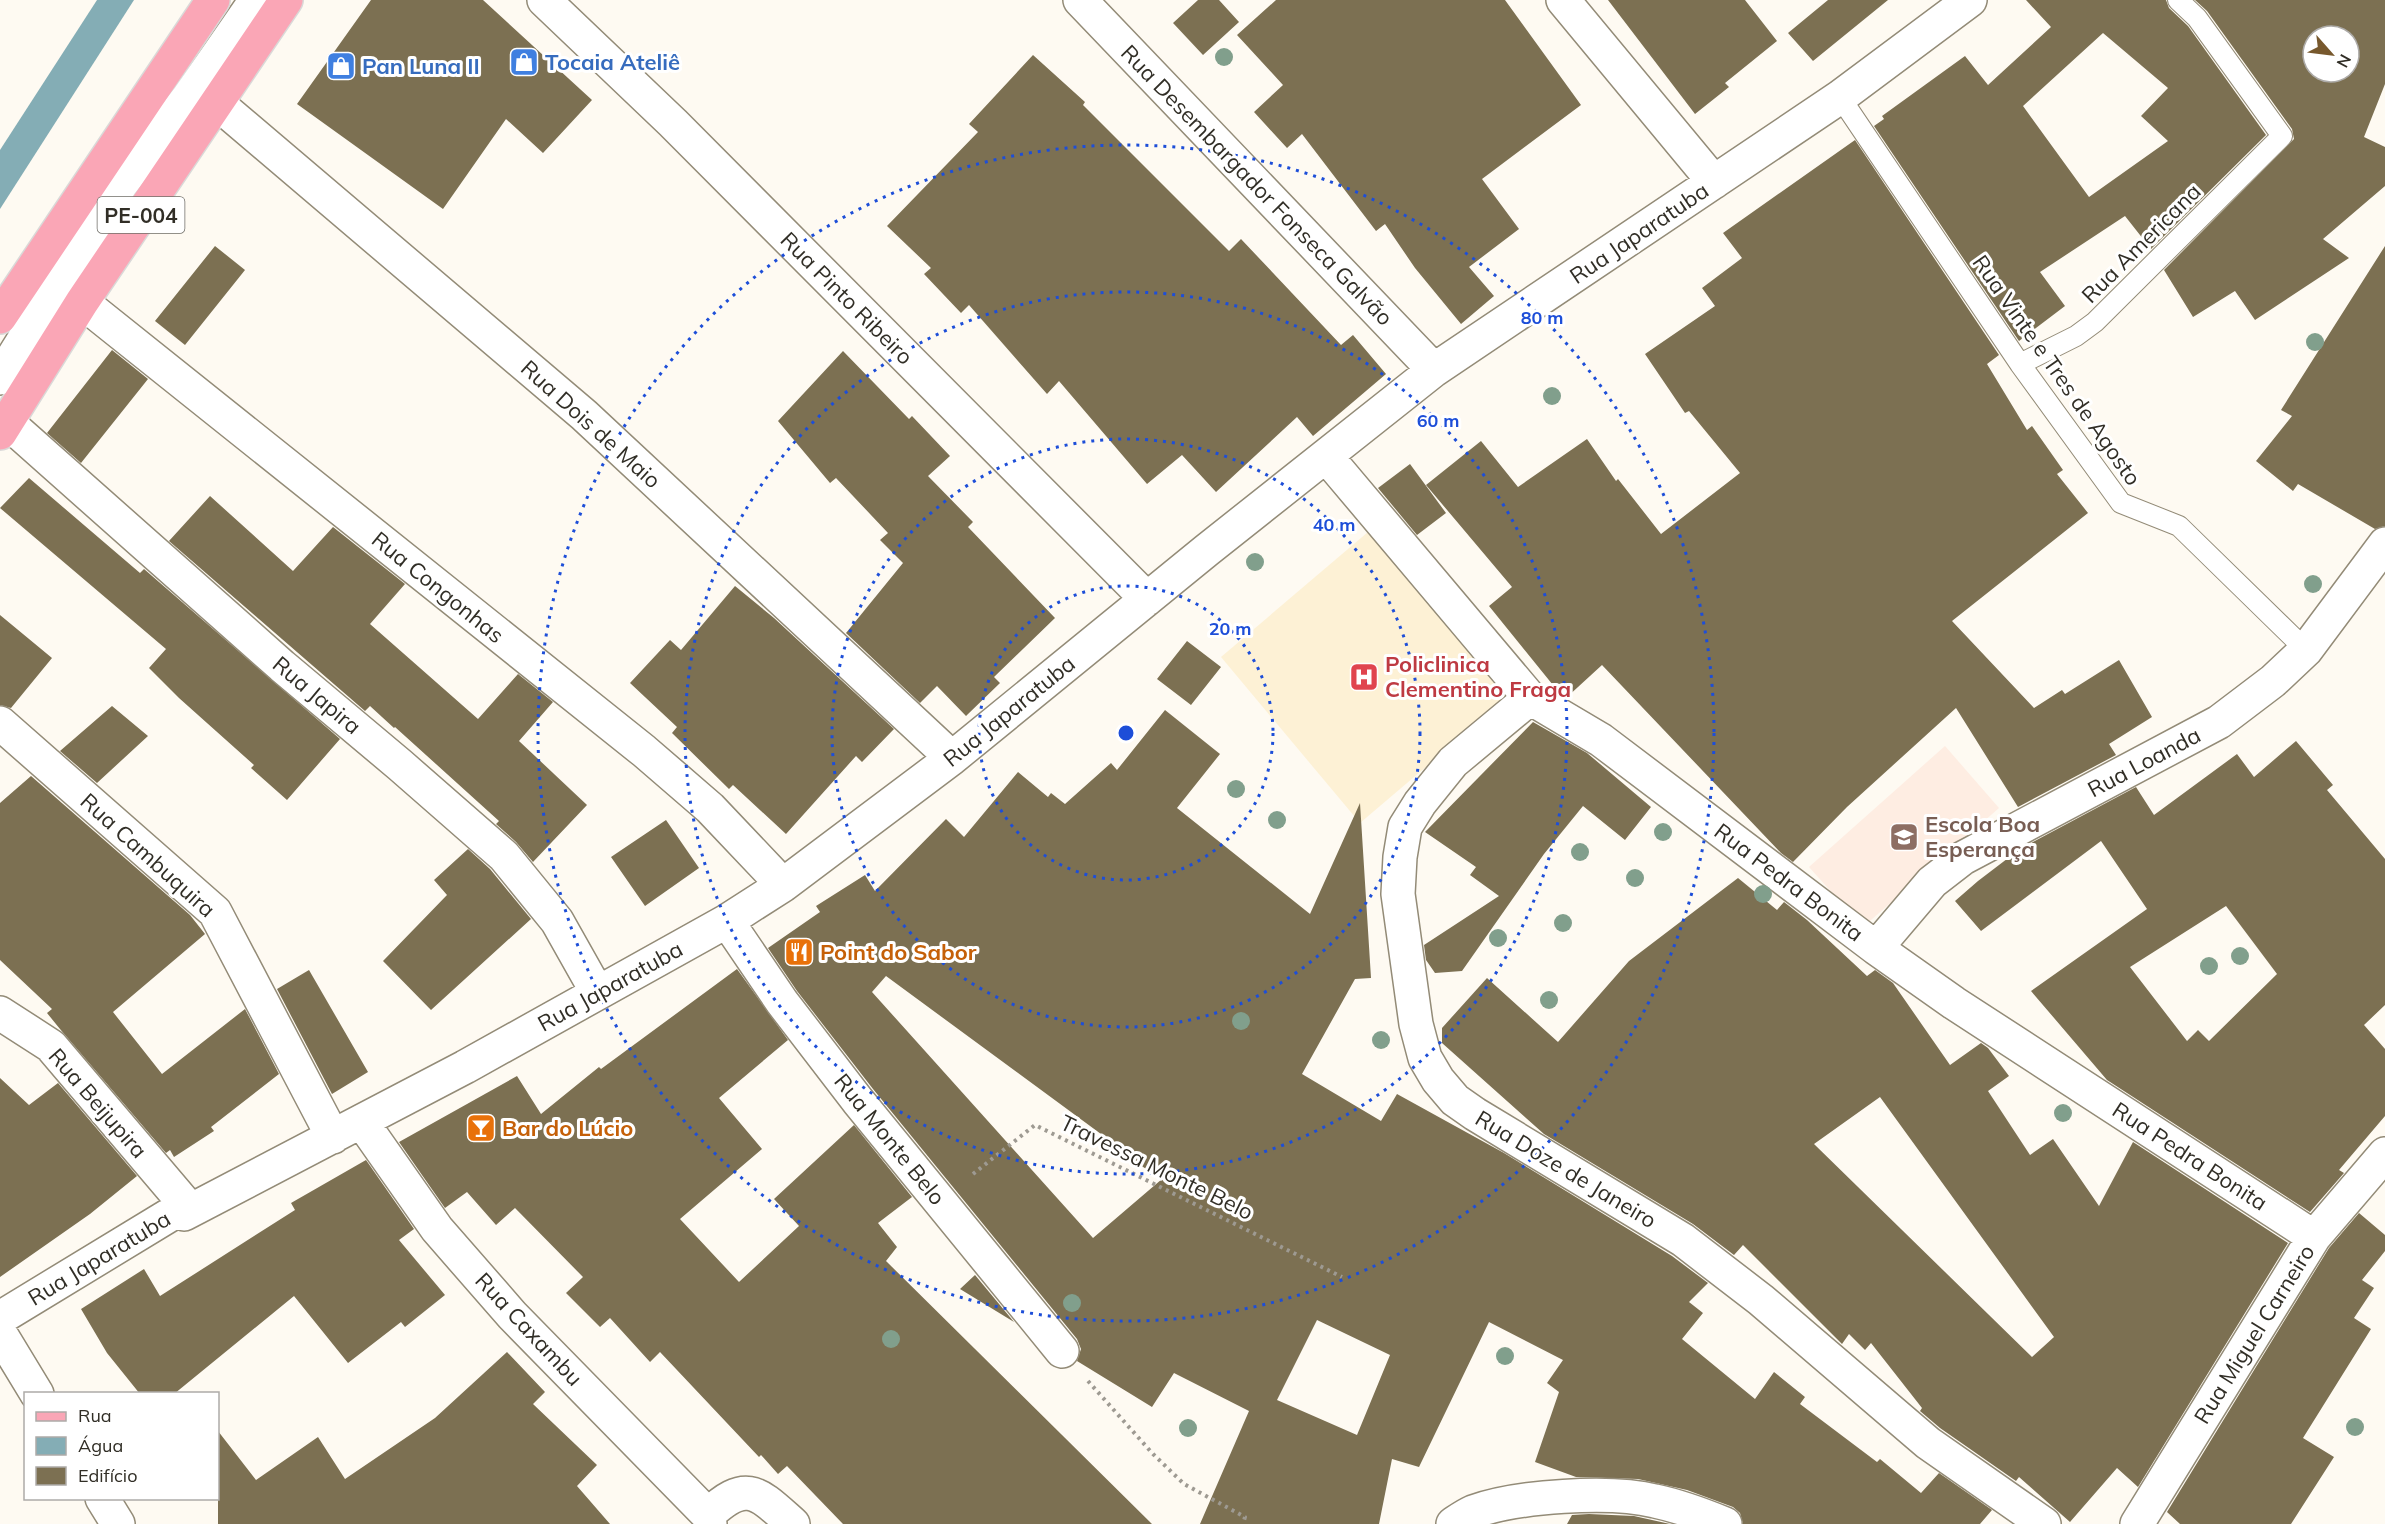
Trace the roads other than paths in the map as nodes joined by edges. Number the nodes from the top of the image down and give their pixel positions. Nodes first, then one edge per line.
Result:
1 (213, 0) edge
2 (239, 0) edge
3 (256, 0) edge
4 (286, 0) edge
5 (544, 0) edge
6 (1080, 0) edge
7 (1563, 0) edge
8 (1970, 0) edge
9 (2178, 0) edge
10 (1840, 97) junction
11 (217, 103) junction
12 (1714, 183) junction
13 (82, 302) junction
14 (0, 317) edge
15 (0, 354) edge
16 (2020, 364) junction
17 (1434, 370) junction
18 (0, 378) edge
19 (4, 427) edge
20 (1326, 456) junction
21 (2385, 544) edge
22 (1147, 599) junction
23 (2306, 650) junction
24 (1530, 698) junction
25 (0, 723) edge
26 (952, 758) junction
27 (783, 885) junction
28 (727, 921) junction
29 (1876, 948) junction
30 (597, 992) junction
31 (0, 1013) edge
32 (362, 1122) junction
33 (333, 1137) junction
34 (2385, 1154) edge
35 (186, 1205) junction
36 (2314, 1237) junction
37 (0, 1318) edge
38 (0, 1333) edge
39 (1062, 1351) dead end
40 (37, 1392) edge
41 (103, 1500) edge
42 (709, 1520) edge
43 (118, 1524) edge
44 (794, 1524) edge
45 (1453, 1524) edge
46 (1725, 1524) edge
47 (2044, 1524) edge
48 (2138, 1524) edge

1 - 14 main road, PE-004
2 - 15 street
3 - 18 street
4 - 11 main road, PE-004
5 - 22 street, Rua Pinto Ribeiro
6 - 17 street, Rua Desembargador Fonseca Galvão
7 - 12 street
8 - 10 street, Rua Japaratuba
9 - 16 lane, Rua Americana
10 - 12 street, Rua Japaratuba
10 - 16 lane, Rua Vinte e Tres de Agosto
11 - 13 main road, PE-004
11 - 26 street, Rua Dois de Maio
12 - 17 street, Rua Japaratuba
13 - 19 main road, PE-004
13 - 27 street, Rua Congonhas
16 - 23 lane, Rua Vinte e Tres de Agosto
17 - 20 street, Rua Japaratuba
19 - 30 street, Rua Japira
20 - 22 street, Rua Japaratuba
20 - 24 street, Rua Pedra Bonita
21 - 23 street, Rua Loanda
22 - 26 street, Rua Japaratuba
23 - 29 street, Rua Loanda
24 - 29 street, Rua Pedra Bonita
24 - 47 street, Rua Doze de Janeiro
25 - 33 street, Rua Cambuquira
26 - 27 street, Rua Japaratuba
27 - 28 street, Rua Japaratuba
28 - 30 street, Rua Japaratuba
28 - 39 street, Rua Monte Belo
29 - 36 street, Rua Pedra Bonita
30 - 32 street, Rua Japaratuba
31 - 35 street, Rua Beijupira
32 - 33 street, Rua Japaratuba
32 - 42 street, Rua Caxambu
33 - 35 street, Rua Japaratuba
34 - 36 street, Rua Miguel Carneiro
35 - 37 street, Rua Japaratuba
36 - 48 street, Rua Miguel Carneiro
38 - 40 street
41 - 43 street
42 - 44 street
45 - 46 street

